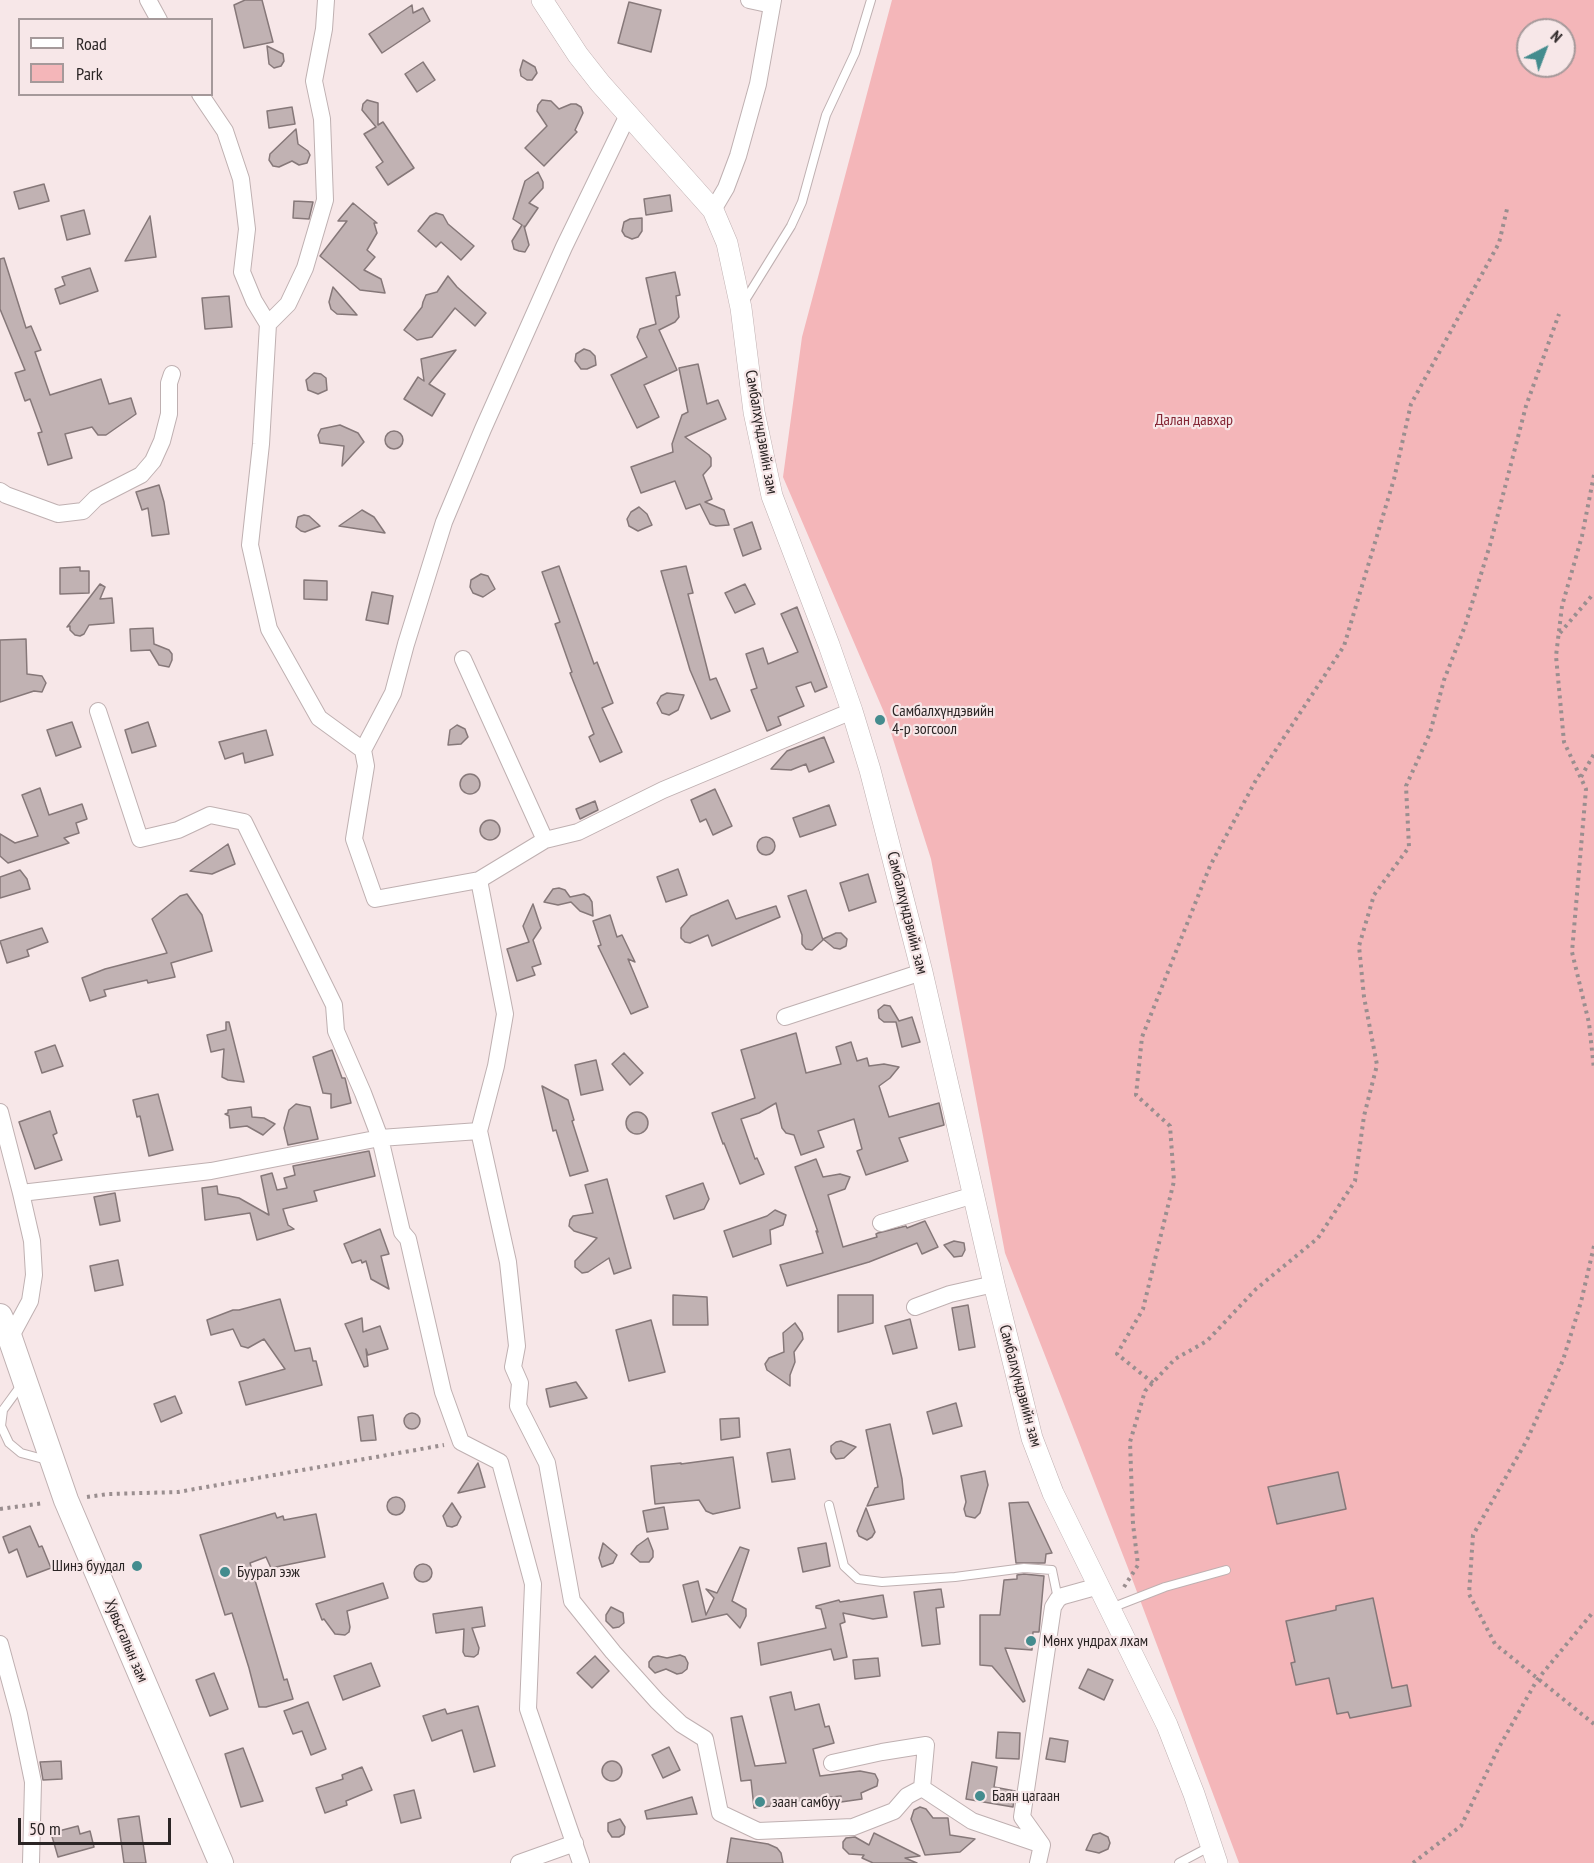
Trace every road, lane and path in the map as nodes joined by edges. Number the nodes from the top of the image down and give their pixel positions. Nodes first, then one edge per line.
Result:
1 (148, 0) edge
2 (327, 0) edge
3 (542, 0) edge
4 (750, 0) edge
5 (871, 0) edge
6 (773, 2) edge
7 (158, 18) edge
8 (201, 96) edge
9 (628, 115) junction
10 (1507, 209) dead end
11 (713, 210) junction
12 (741, 308) junction
13 (1559, 314) dead end
14 (268, 324) junction
15 (172, 374) dead end
16 (1594, 475) edge
17 (0, 491) edge
18 (1594, 593) edge
19 (1558, 635) junction
20 (463, 659) dead end
21 (98, 711) dead end
22 (852, 711) junction
23 (363, 750) junction
24 (1594, 754) edge
25 (1581, 778) junction
26 (545, 840) junction
27 (479, 880) junction
28 (922, 972) junction
29 (785, 1017) dead end
30 (1594, 1069) edge
31 (0, 1112) edge
32 (479, 1131) junction
33 (380, 1138) junction
34 (21, 1193) junction
35 (974, 1195) junction
36 (881, 1223) dead end
37 (1594, 1246) edge
38 (993, 1284) junction
39 (915, 1307) dead end
40 (5, 1327) edge
41 (25, 1381) junction
42 (1153, 1383) junction
43 (461, 1442) junction
44 (53, 1462) junction
45 (66, 1500) junction
46 (829, 1505) dead end
47 (0, 1509) edge
48 (1226, 1570) dead end
49 (1099, 1586) junction
50 (1058, 1599) junction
51 (1110, 1608) junction
52 (1594, 1611) edge
53 (0, 1644) edge
54 (1537, 1680) junction
55 (1594, 1724) edge
56 (832, 1763) dead end
57 (922, 1788) junction
58 (574, 1843) junction
59 (1042, 1845) junction
60 (1214, 1854) edge
61 (31, 1863) edge
62 (221, 1863) edge
63 (519, 1863) edge
64 (581, 1863) edge
65 (1038, 1863) edge
66 (1179, 1863) edge
67 (1413, 1863) edge

1 - 7 street
2 - 14 street
3 - 9 street, Самбалхүндэвийн зам
4 - 6 street
5 - 12 lane
6 - 11 street
8 - 14 street
9 - 11 street, Самбалхүндэвийн зам
9 - 23 street
10 - 42 path
11 - 12 street, Самбалхүндэвийн зам
12 - 22 street, Самбалхүндэвийн зам
13 - 42 path
14 - 23 street
15 - 17 street
16 - 19 path
18 - 19 path
19 - 25 path
20 - 26 street
21 - 33 street
22 - 26 street
22 - 28 street, Самбалхүндэвийн зам
23 - 27 street
24 - 25 path
25 - 30 path
26 - 27 street
27 - 32 street
28 - 29 street
28 - 35 street, Самбалхүндэвийн зам
31 - 34 street
32 - 33 street
32 - 57 street
33 - 34 street
33 - 43 street
34 - 40 street
35 - 36 street
35 - 38 street, Самбалхүндэвийн зам
37 - 54 path
38 - 39 street
38 - 49 street, Самбалхүндэвийн зам
40 - 41 main road, Хувьсгалын зам
41 - 44 main road, Хувьсгалын зам
41 - 44 lane
42 - 51 path
43 - 45 path
43 - 58 street
44 - 45 main road, Хувьсгалын зам
45 - 47 path
45 - 62 main road, Хувьсгалын зам
46 - 50 lane
48 - 51 lane
49 - 50 street
49 - 51 street, Самбалхүндэвийн зам
50 - 59 street
51 - 60 street, Самбалхүндэвийн зам
52 - 54 path
53 - 61 street
54 - 55 path
54 - 67 path
56 - 57 street
57 - 59 street
58 - 63 street
58 - 64 street
59 - 65 street
60 - 66 lane

